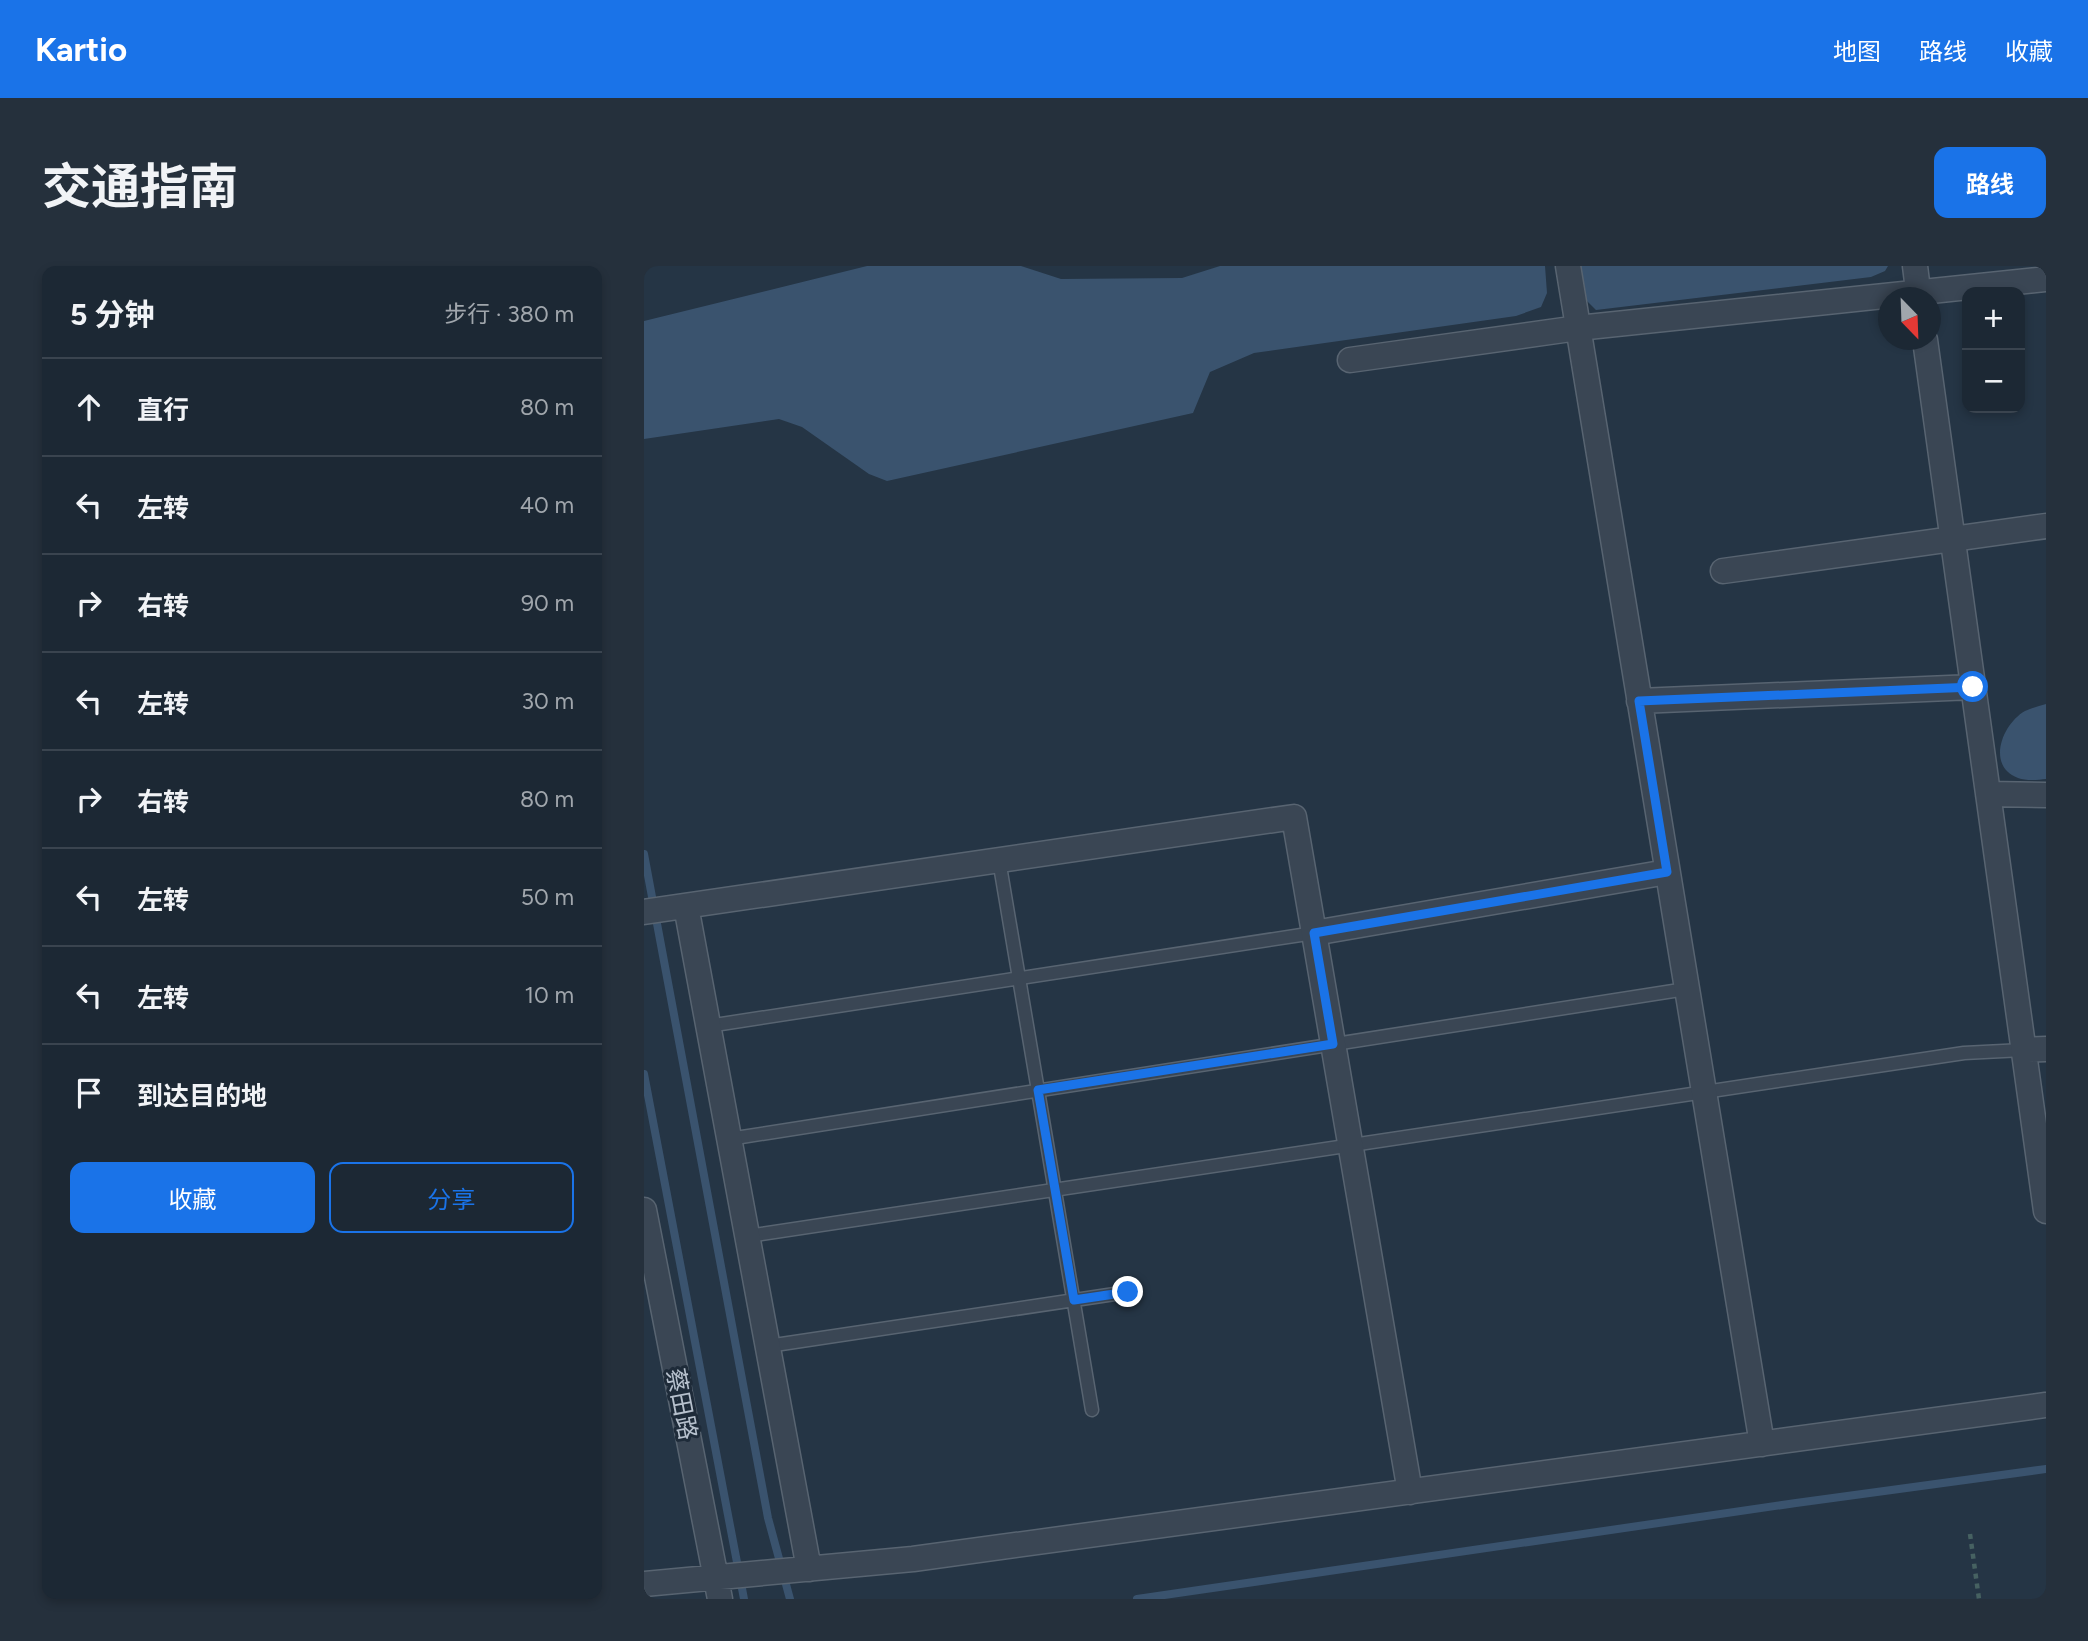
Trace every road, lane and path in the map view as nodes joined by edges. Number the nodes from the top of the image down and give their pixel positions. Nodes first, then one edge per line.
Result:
1 (1568, 266) edge
2 (1915, 266) edge
3 (2046, 279) edge
4 (1918, 287) edge
5 (1941, 292) edge
6 (1878, 299) edge
7 (1578, 328) junction
8 (1926, 350) edge
9 (1350, 360) dead end
10 (2046, 526) edge
11 (1952, 539) junction
12 (1723, 571) dead end
13 (1973, 687) junction
14 (1639, 701) junction
15 (1988, 794) junction
16 (2046, 795) edge
17 (999, 860) junction
18 (1667, 872) junction
19 (665, 909) edge
20 (1314, 933) junction
21 (1019, 978) junction
22 (1686, 989) junction
23 (708, 1026) junction
24 (1333, 1044) junction
25 (2035, 1049) edge
26 (1038, 1090) junction
27 (1704, 1092) junction
28 (729, 1139) junction
29 (1351, 1146) junction
30 (1055, 1190) junction
31 (2046, 1205) edge
32 (644, 1210) edge
33 (748, 1236) junction
34 (1128, 1292) dead end
35 (1074, 1300) junction
36 (768, 1346) junction
37 (2046, 1405) edge
38 (1093, 1410) dead end
39 (1762, 1444) junction
40 (1410, 1492) junction
41 (1970, 1534) dead end
42 (755, 1577) edge
43 (644, 1584) edge
44 (1979, 1599) edge

1 - 7 street
2 - 4 street
3 - 5 street
6 - 7 street
7 - 9 street
7 - 14 street
8 - 11 street
10 - 11 street
11 - 12 street
11 - 13 street
13 - 14 street
13 - 15 street
14 - 18 street
15 - 16 street
15 - 25 street
17 - 19 street
17 - 20 street
17 - 21 lane
18 - 20 street
18 - 22 street
19 - 23 street
20 - 21 lane
20 - 24 street
21 - 23 lane
21 - 26 lane
22 - 24 lane
22 - 27 street
23 - 28 street
24 - 26 lane
24 - 29 street
25 - 27 lane
25 - 31 street
26 - 28 lane
26 - 30 lane
27 - 29 lane
27 - 39 street
28 - 33 street
29 - 30 lane
29 - 40 street
30 - 33 lane
30 - 35 lane
32 - 42 street, 蔡田路
33 - 36 street
34 - 35 lane
35 - 36 lane
35 - 38 lane
36 - 42 street
37 - 39 street
39 - 40 street
40 - 42 street
41 - 44 path
42 - 43 street

